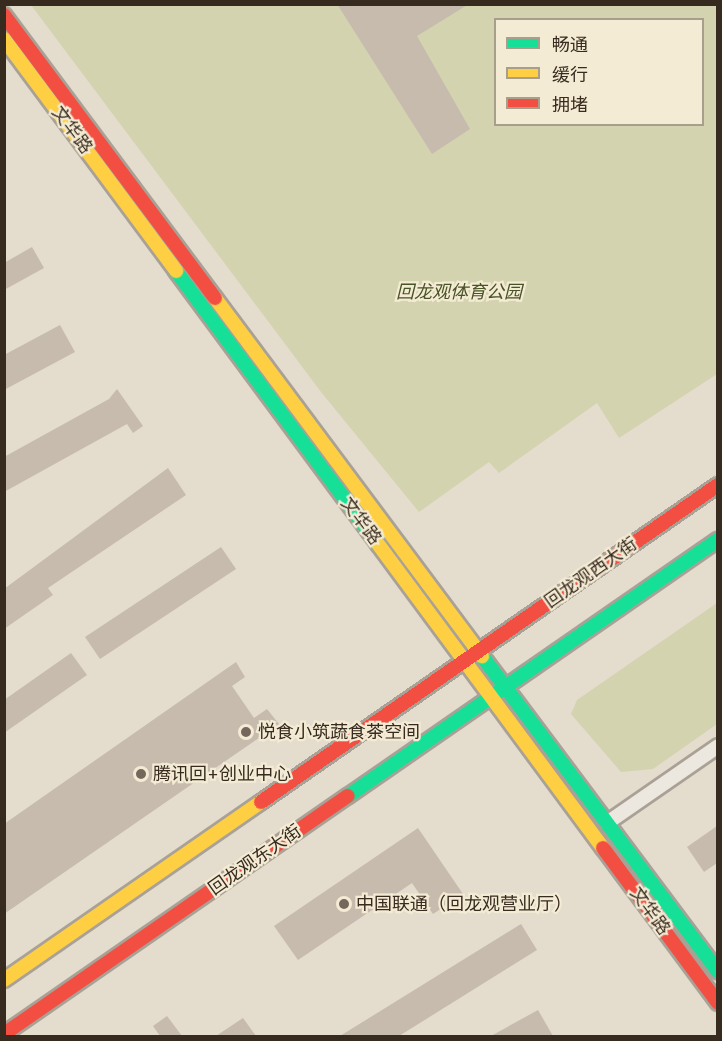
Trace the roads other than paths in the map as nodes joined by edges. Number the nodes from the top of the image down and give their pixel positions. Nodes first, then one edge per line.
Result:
1 (4, 15) edge
2 (4, 39) edge
3 (717, 485) edge
4 (717, 540) edge
5 (478, 651) junction
6 (464, 660) junction
7 (505, 687) junction
8 (491, 697) junction
9 (717, 746) edge
10 (607, 823) junction
11 (717, 972) edge
12 (4, 980) edge
13 (717, 1003) edge
14 (4, 1034) edge

1 - 5 street, 文华路
2 - 6 street, 文华路
3 - 5 street, 回龙观西大街
4 - 7 street
5 - 6 street, 回龙观西大街
5 - 7 street, 文华路
6 - 8 street, 文华路
6 - 12 street
7 - 8 street, 回龙观东大街
7 - 10 street, 文华路
8 - 13 street, 文华路
8 - 14 street, 回龙观东大街
9 - 10 street
10 - 11 street, 文华路

